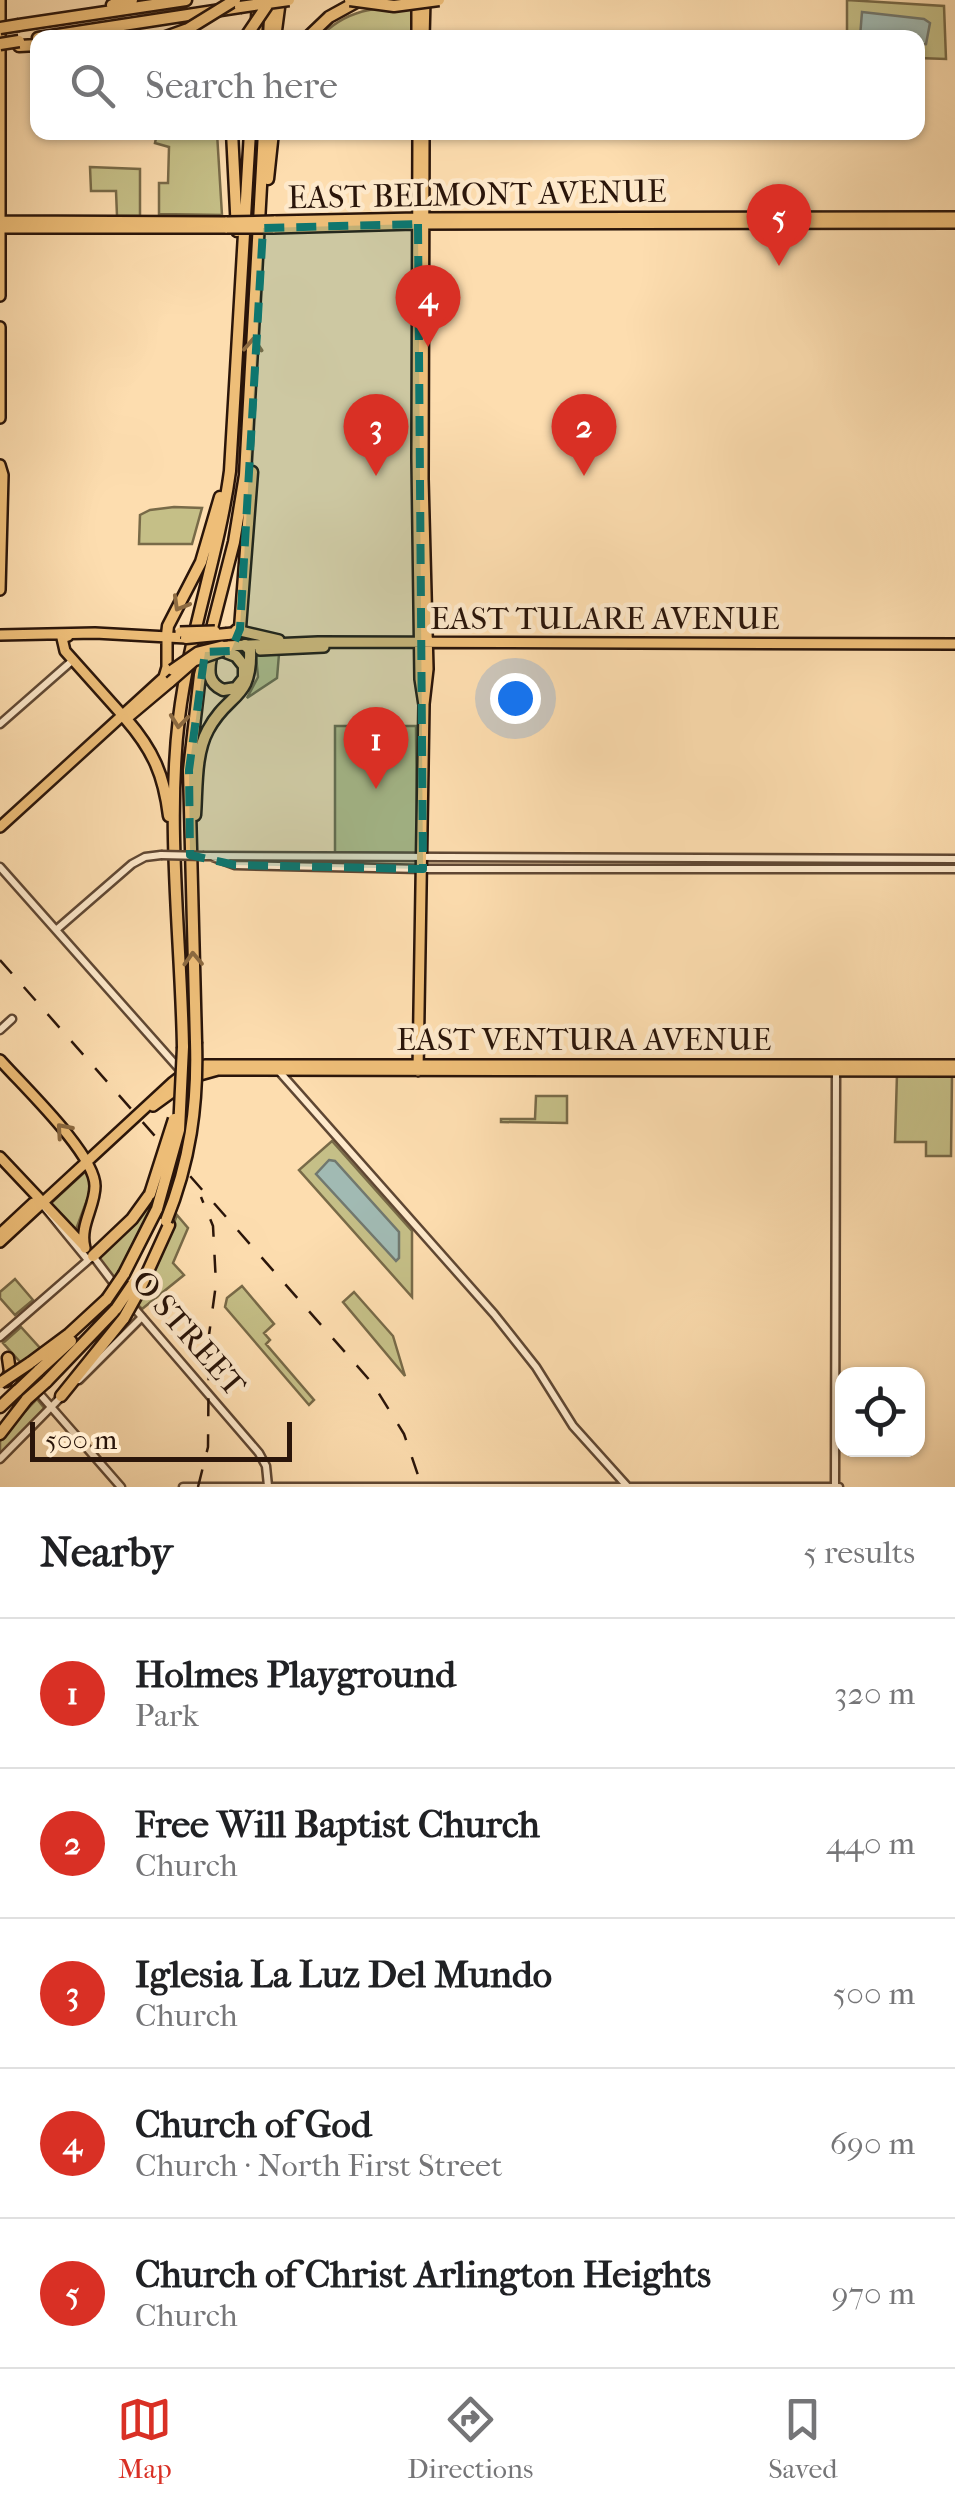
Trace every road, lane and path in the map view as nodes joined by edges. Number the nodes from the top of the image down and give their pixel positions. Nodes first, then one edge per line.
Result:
1 (0, 0) edge
2 (132, 0) edge
3 (182, 0) edge
4 (258, 0) edge
5 (271, 0) edge
6 (280, 0) edge
7 (289, 0) edge
8 (350, 0) edge
9 (360, 0) edge
10 (421, 0) edge
11 (440, 0) edge
12 (238, 4) edge
13 (19, 25) junction
14 (0, 28) edge
15 (94, 30) edge
16 (185, 30) edge
17 (250, 30) edge
18 (256, 30) edge
19 (272, 30) edge
20 (274, 30) edge
21 (315, 30) edge
22 (421, 30) edge
23 (30, 41) edge
24 (0, 46) edge
25 (230, 140) edge
26 (249, 140) edge
27 (264, 140) edge
28 (272, 140) edge
29 (421, 140) edge
30 (632, 217) junction
31 (955, 220) edge
32 (421, 221) junction
33 (600, 224) junction
34 (0, 225) edge
35 (418, 274) junction
36 (0, 296) edge
37 (256, 300) junction
38 (424, 300) junction
39 (0, 327) edge
40 (237, 339) junction
41 (235, 384) junction
42 (251, 391) junction
43 (0, 418) edge
44 (0, 464) edge
45 (419, 566) junction
46 (228, 568) junction
47 (427, 589) junction
48 (0, 590) edge
49 (0, 634) edge
50 (105, 635) junction
51 (58, 636) junction
52 (178, 636) junction
53 (228, 640) junction
54 (266, 644) junction
55 (424, 644) junction
56 (955, 644) edge
57 (294, 646) junction
58 (248, 648) junction
59 (280, 650) junction
60 (72, 660) junction
61 (168, 677) junction
62 (123, 718) junction
63 (0, 724) edge
64 (0, 827) edge
65 (499, 858) junction
66 (955, 859) edge
67 (423, 864) junction
68 (0, 867) edge
69 (499, 868) junction
70 (955, 869) edge
71 (191, 876) junction
72 (178, 895) junction
73 (56, 930) junction
74 (12, 1019) dead end
75 (0, 1030) edge
76 (183, 1044) junction
77 (0, 1060) edge
78 (276, 1067) junction
79 (418, 1067) junction
80 (835, 1068) junction
81 (955, 1068) edge
82 (186, 1076) junction
83 (0, 1157) edge
84 (88, 1160) junction
85 (41, 1202) junction
86 (0, 1234) edge
87 (79, 1234) junction
88 (0, 1242) edge
89 (91, 1257) junction
90 (120, 1313) junction
91 (142, 1317) junction
92 (0, 1338) edge
93 (0, 1348) edge
94 (8, 1358) junction
95 (34, 1367) junction
96 (0, 1385) edge
97 (23, 1395) junction
98 (61, 1396) junction
99 (0, 1407) edge
100 (51, 1407) junction
101 (60, 1417) junction
102 (0, 1430) edge
103 (0, 1459) edge
104 (613, 1470) junction
105 (268, 1486) edge
106 (614, 1486) edge
107 (628, 1486) edge
108 (121, 1487) edge
109 (184, 1487) edge
110 (837, 1487) edge

1 - 34 main road
2 - 13 highway
3 - 13 highway
4 - 18 highway
5 - 17 highway, bridge
5 - 19 highway
6 - 20 highway
7 - 12 highway, bridge
8 - 11 highway, bridge
9 - 21 highway
10 - 22 main road
12 - 15 highway
12 - 16 highway, bridge
13 - 14 highway, bridge
23 - 24 highway, bridge
25 - 40 highway
26 - 40 highway
27 - 37 highway
28 - 37 highway
29 - 32 main road
30 - 31 main road, EAST BELMONT AVENUE
30 - 32 main road, EAST BELMONT AVENUE
30 - 33 main road
31 - 33 main road, EAST BELMONT AVENUE
32 - 33 main road, EAST BELMONT AVENUE
32 - 34 main road, EAST BELMONT AVENUE, bridge
32 - 35 main road
32 - 38 main road
34 - 36 main road
35 - 38 main road
35 - 45 main road
42 -> 37 highway
38 - 47 main road
39 - 43 main road
40 - 41 highway
41 -> 52 highway
41 -> 72 highway
42 - 46 highway
42 - 53 highway
44 - 48 main road
45 - 47 main road
45 - 55 main road
46 - 53 highway
46 - 71 highway
47 - 55 main road
49 - 51 main road
50 - 51 main road
50 - 51 main road
50 - 52 main road
51 - 60 main road
52 - 53 highway, bridge
52 - 61 main road
53 - 54 main road
53 - 57 main road
53 - 58 main road, EAST TULARE AVENUE
53 - 61 main road, bridge
54 - 57 main road, EAST TULARE AVENUE
54 - 58 main road, EAST TULARE AVENUE
54 - 59 main road
55 - 56 main road, EAST TULARE AVENUE
55 - 57 main road, EAST TULARE AVENUE
55 - 67 main road
57 - 59 main road, EAST TULARE AVENUE
58 - 59 main road, EAST TULARE AVENUE
58 - 71 highway
60 - 62 main road
60 - 63 street
61 - 62 main road
62 - 64 main road
62 - 72 highway
65 - 66 street
65 - 67 street
65 - 69 street
67 - 69 street
67 - 73 street, bridge
67 - 79 main road
68 - 73 street
69 - 70 street
90 -> 71 highway, bridge
72 - 76 highway
73 - 82 street
74 - 75 street
76 - 89 highway, bridge
76 - 95 highway, bridge
84 -> 77 main road
78 - 79 main road, EAST VENTURA AVENUE
78 - 82 main road, EAST VENTURA AVENUE
78 - 104 street
79 - 80 main road, EAST VENTURA AVENUE
80 - 81 main road, EAST VENTURA AVENUE
80 - 110 street
82 - 84 main road, EAST VENTURA AVENUE
83 - 85 main road, O STREET
84 - 85 main road, EAST VENTURA AVENUE
84 - 87 main road
85 - 86 main road
85 - 87 main road, O STREET
85 - 88 main road
85 - 89 street, O STREET
87 - 89 main road
89 - 91 street, O STREET
89 - 92 street
90 - 97 highway, bridge
90 - 98 highway
91 - 98 street
91 - 105 street, O STREET
93 - 94 street
94 - 96 highway
94 - 100 street
95 - 96 highway, bridge
95 - 97 highway, bridge
97 - 99 highway
97 - 102 highway
98 - 100 street
98 - 101 street
100 - 101 street
100 - 103 street
101 - 108 street
104 - 106 street
104 - 107 street
105 - 106 street
105 - 109 street
106 - 107 street
107 - 110 street

